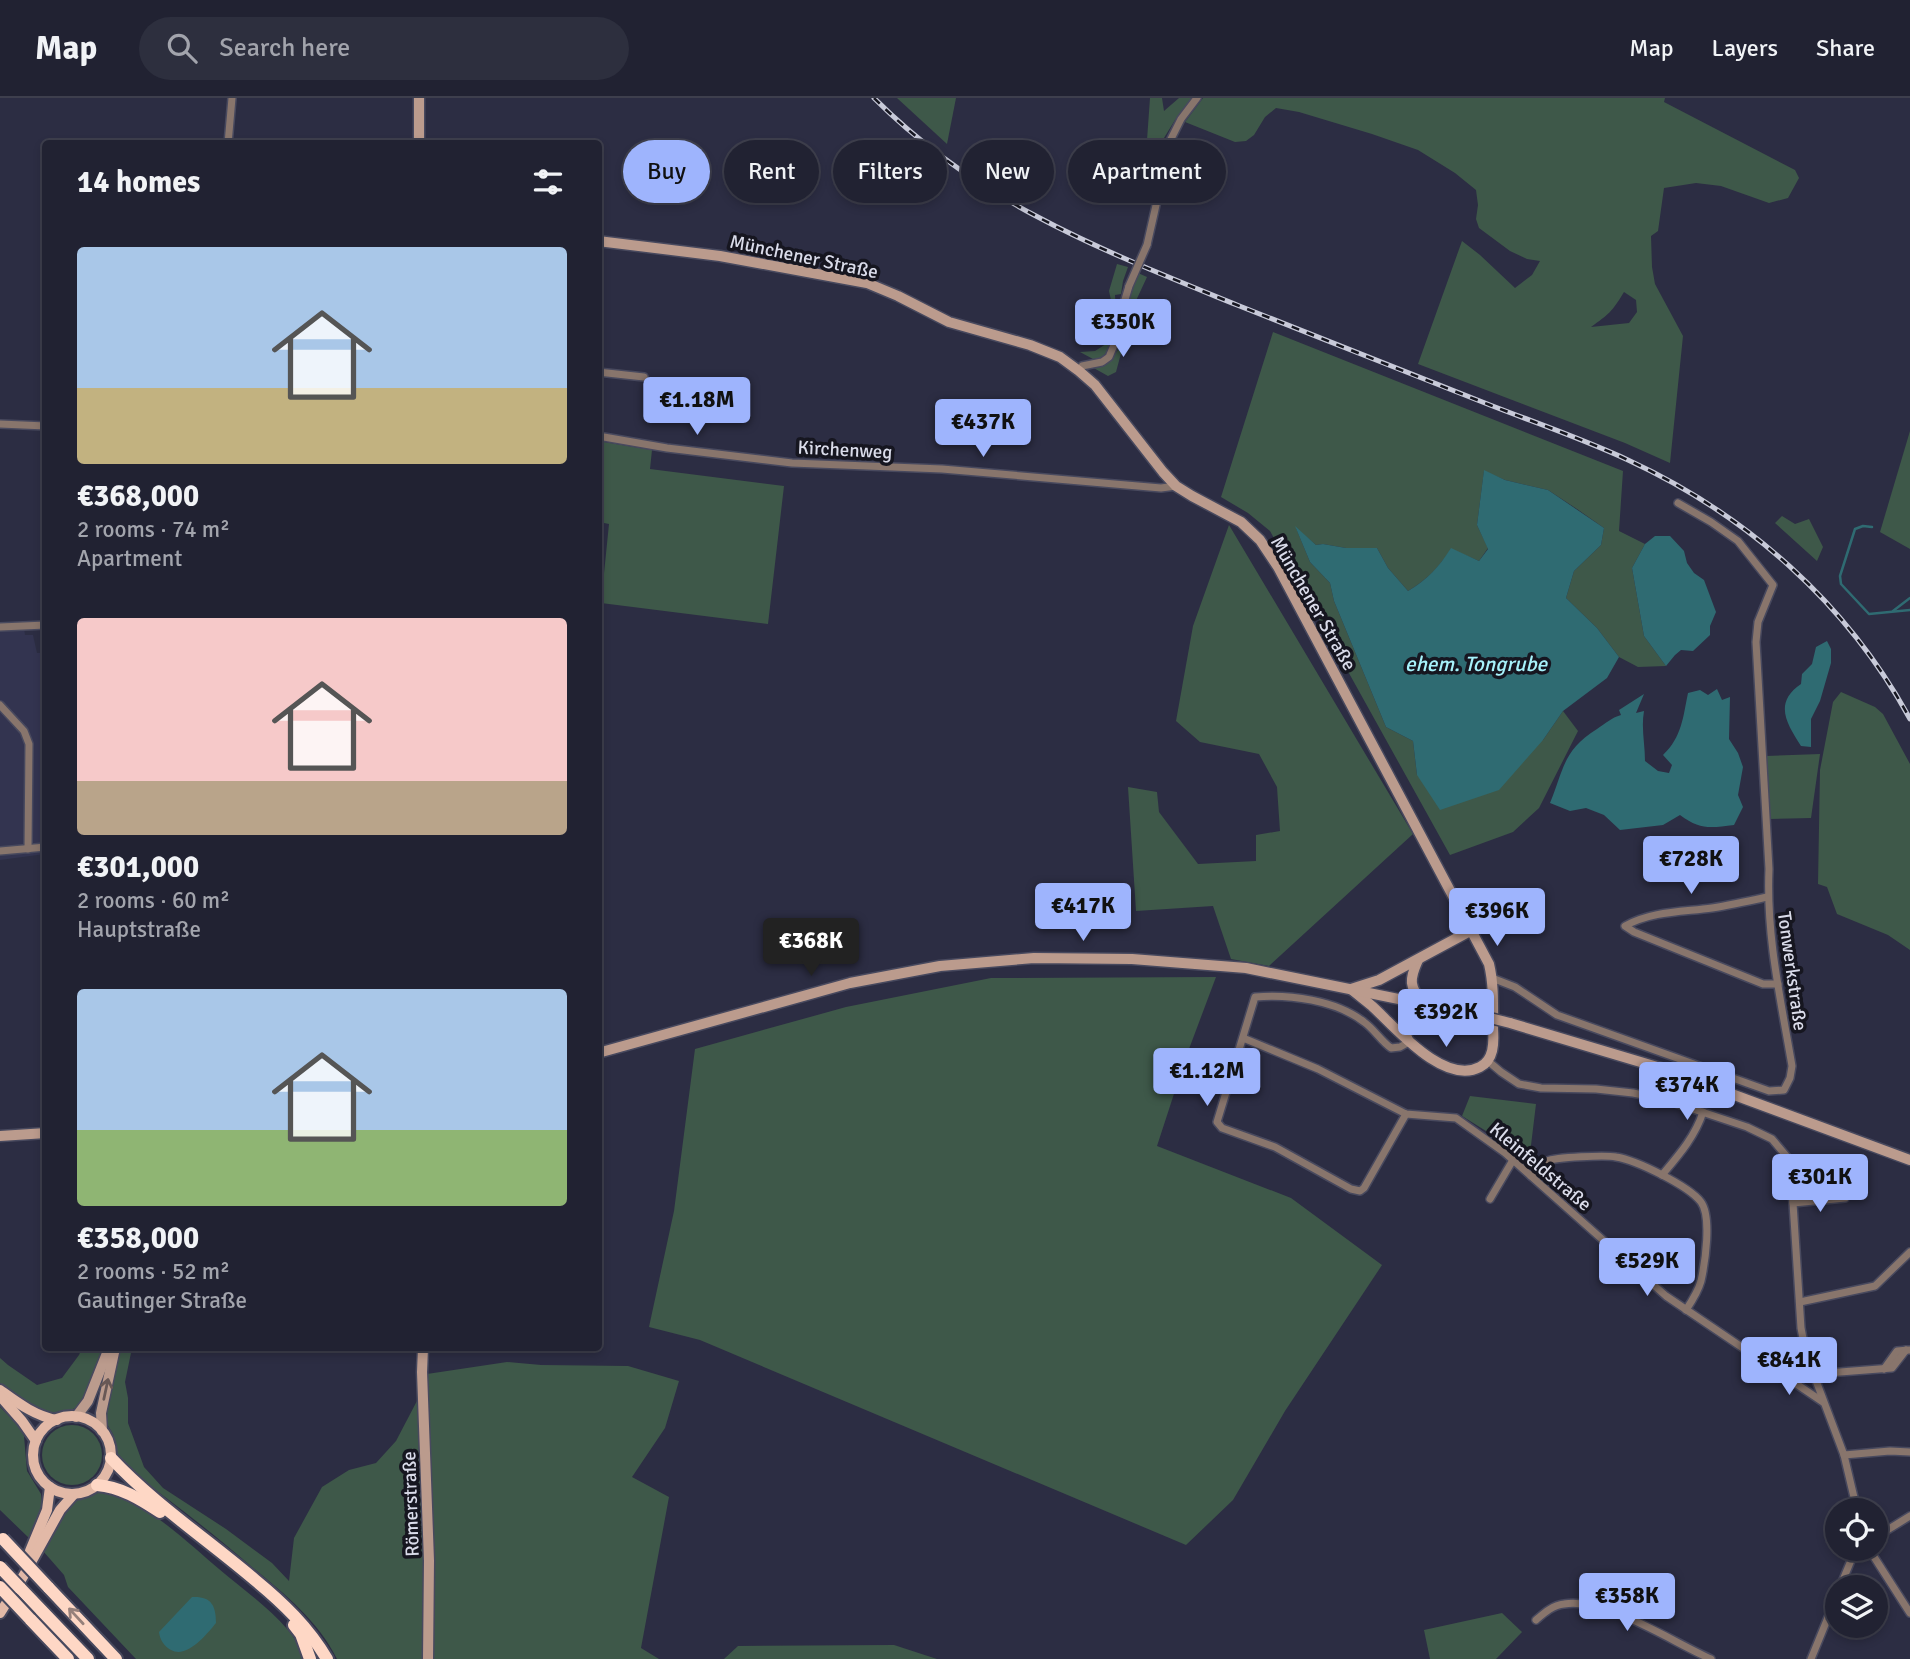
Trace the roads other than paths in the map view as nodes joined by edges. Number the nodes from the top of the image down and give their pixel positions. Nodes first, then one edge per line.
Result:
1 (232, 98) edge
2 (419, 98) edge
3 (1197, 98) edge
4 (228, 140) edge
5 (419, 140) edge
6 (602, 241) edge
7 (1079, 371) junction
8 (602, 372) edge
9 (644, 377) dead end
10 (0, 424) edge
11 (42, 426) edge
12 (602, 437) edge
13 (1175, 486) junction
14 (1678, 503) dead end
15 (42, 625) edge
16 (0, 627) edge
17 (0, 705) edge
18 (42, 847) edge
19 (28, 849) junction
20 (0, 851) edge
21 (1768, 897) junction
22 (1471, 931) junction
23 (1418, 960) junction
24 (1492, 978) junction
25 (1777, 984) junction
26 (1351, 989) junction
27 (1423, 1004) junction
28 (1243, 1038) junction
29 (1409, 1042) junction
30 (602, 1052) edge
31 (1488, 1061) junction
32 (1703, 1112) junction
33 (1406, 1114) junction
34 (42, 1133) edge
35 (0, 1136) edge
36 (1513, 1160) junction
37 (1910, 1160) edge
38 (1662, 1175) junction
39 (1531, 1176) junction
40 (1845, 1198) dead end
41 (1490, 1199) dead end
42 (1793, 1203) junction
43 (1910, 1252) edge
44 (1800, 1302) junction
45 (1686, 1310) junction
46 (1908, 1350) edge
47 (108, 1351) edge
48 (114, 1351) edge
49 (423, 1351) edge
50 (1814, 1374) junction
51 (0, 1390) edge
52 (0, 1396) edge
53 (1823, 1402) junction
54 (76, 1417) junction
55 (57, 1420) junction
56 (102, 1431) junction
57 (36, 1441) junction
58 (1910, 1452) edge
59 (1844, 1455) junction
60 (111, 1458) junction
61 (97, 1485) junction
62 (50, 1487) junction
63 (74, 1494) junction
64 (1854, 1498) edge
65 (1910, 1516) edge
66 (1888, 1529) edge
67 (2, 1538) edge
68 (1878, 1561) edge
69 (0, 1567) edge
70 (0, 1587) edge
71 (0, 1602) edge
72 (0, 1613) edge
73 (1910, 1613) edge
74 (1536, 1620) dead end
75 (1825, 1624) edge
76 (68, 1659) edge
77 (88, 1659) edge
78 (116, 1659) edge
79 (310, 1659) edge
80 (327, 1659) edge
81 (428, 1659) edge
82 (1710, 1659) edge
83 (1811, 1659) edge

1 - 4 street
2 - 5 street
3 - 7 street, bridge
6 - 7 street, Münchener Straße
7 - 13 street, Münchener Straße
8 - 9 street
10 - 11 street
12 - 13 street, Kirchenweg
13 - 22 street, Münchener Straße
14 - 21 street, Tonwerkstraße
15 - 16 street
17 - 19 street
18 - 19 street
19 - 20 street
21 - 25 street, Tonwerkstraße
21 - 25 street
22 - 23 street
22 - 24 street, Münchener Straße
23 - 26 street
23 - 27 street
24 - 25 street, Tonwerkstraße
24 - 31 street
26 - 27 street
26 - 29 street
26 - 30 street
27 - 29 street
27 - 37 street, bridge
28 - 29 street
28 - 33 street, Kleinfeldstraße
28 - 33 street
29 - 31 street
31 - 32 street
32 - 38 street
32 - 42 street
33 - 36 street, Kleinfeldstraße
34 - 35 street
36 - 39 street, Kleinfeldstraße
36 - 41 street
38 - 39 street
38 - 45 street
39 - 45 street, Kleinfeldstraße
40 - 42 street
42 - 44 street
43 - 44 street
44 - 50 street
45 - 53 street, Kleinfeldstraße
46 - 50 street
47 - 54 street
56 -> 48 street
49 - 81 street, Römerstraße
50 - 53 street
51 - 55 main road
52 - 57 main road
53 - 59 street
54 - 55 main road
54 - 56 main road
55 - 57 main road
56 - 60 main road
57 - 62 main road
58 - 59 street
59 - 64 street
60 - 61 main road
60 - 80 highway
61 - 63 main road
61 - 79 highway
62 - 63 main road
62 - 71 main road
63 - 72 main road
65 - 66 street
78 -> 67 highway, bridge
68 - 73 street
69 - 77 highway, bridge
70 - 76 highway, bridge
74 - 82 street
75 - 83 street

